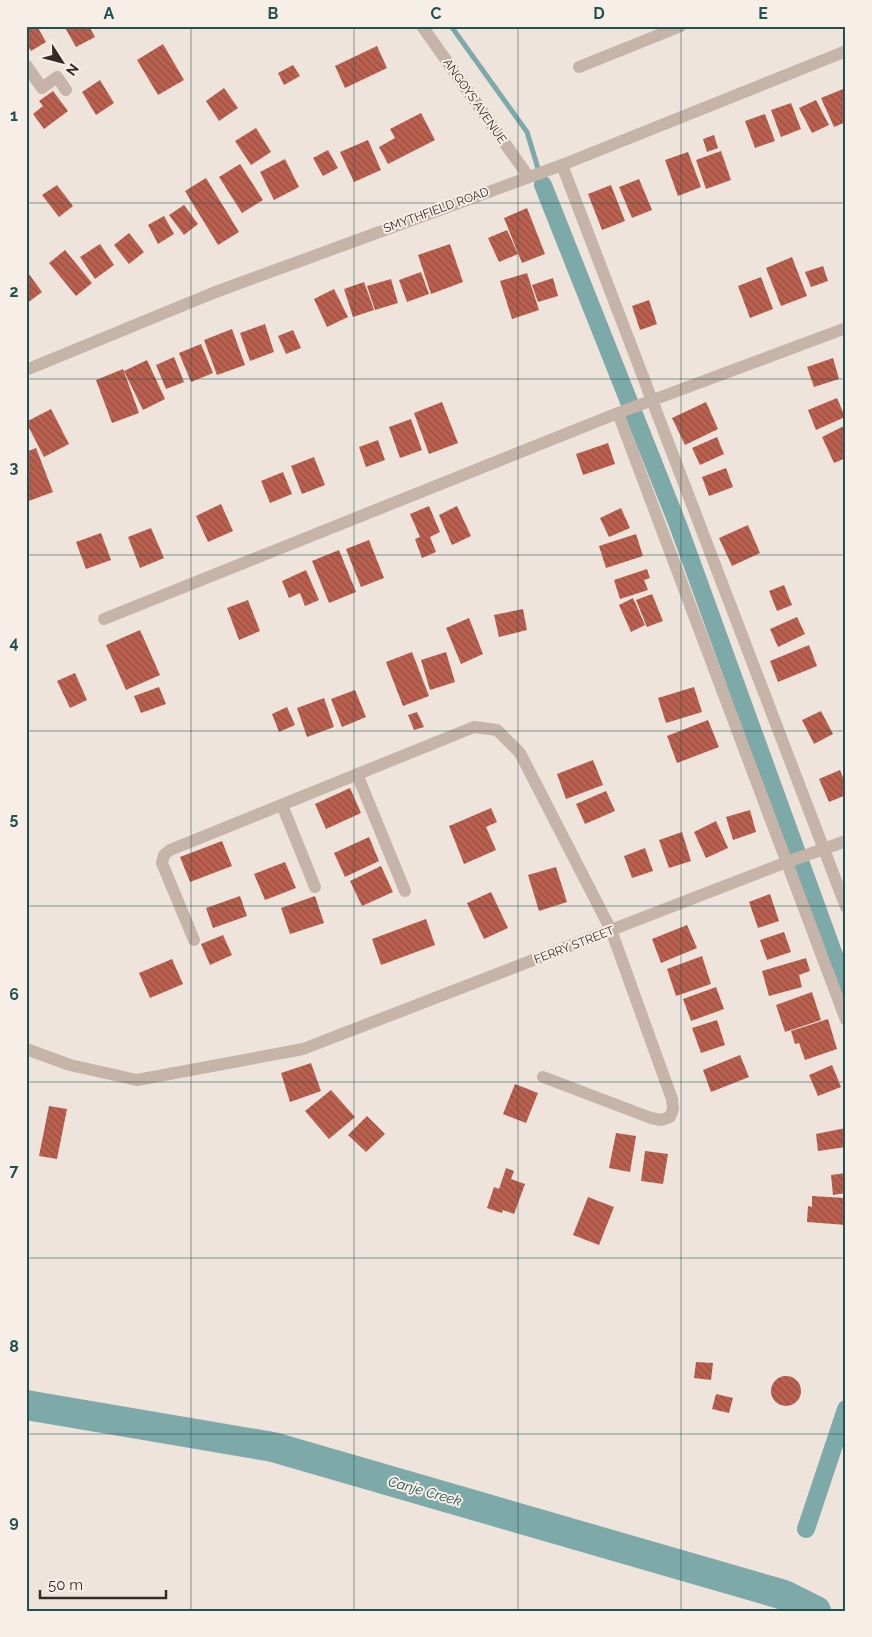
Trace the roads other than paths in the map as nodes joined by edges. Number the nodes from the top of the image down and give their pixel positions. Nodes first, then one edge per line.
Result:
1 (422, 26) edge
2 (681, 26) edge
3 (846, 51) edge
4 (26, 65) edge
5 (579, 67) dead end
6 (66, 90) dead end
7 (562, 165) junction
8 (528, 176) junction
9 (846, 328) edge
10 (26, 370) edge
11 (653, 401) junction
12 (618, 413) junction
13 (104, 620) dead end
14 (357, 774) junction
15 (282, 805) junction
16 (846, 842) edge
17 (825, 849) junction
18 (787, 862) junction
19 (315, 887) dead end
20 (405, 891) dead end
21 (846, 907) edge
22 (612, 930) junction
23 (194, 940) dead end
24 (846, 1020) edge
25 (26, 1049) edge
26 (543, 1077) dead end

1 - 8 street, ANGOYS AVENUE
2 - 5 street
3 - 7 street, SMYTHFIELD ROAD
4 - 6 street
7 - 8 street, SMYTHFIELD ROAD
7 - 11 street
8 - 10 street, SMYTHFIELD ROAD
9 - 11 street
11 - 12 street
11 - 17 street
12 - 13 street
12 - 18 street
14 - 15 street
14 - 20 street
14 - 22 street
15 - 19 street
15 - 23 street
16 - 17 street, FERRY STREET
17 - 18 street, FERRY STREET
17 - 21 street
18 - 22 street, FERRY STREET
18 - 24 street
22 - 25 street, FERRY STREET
22 - 26 street

